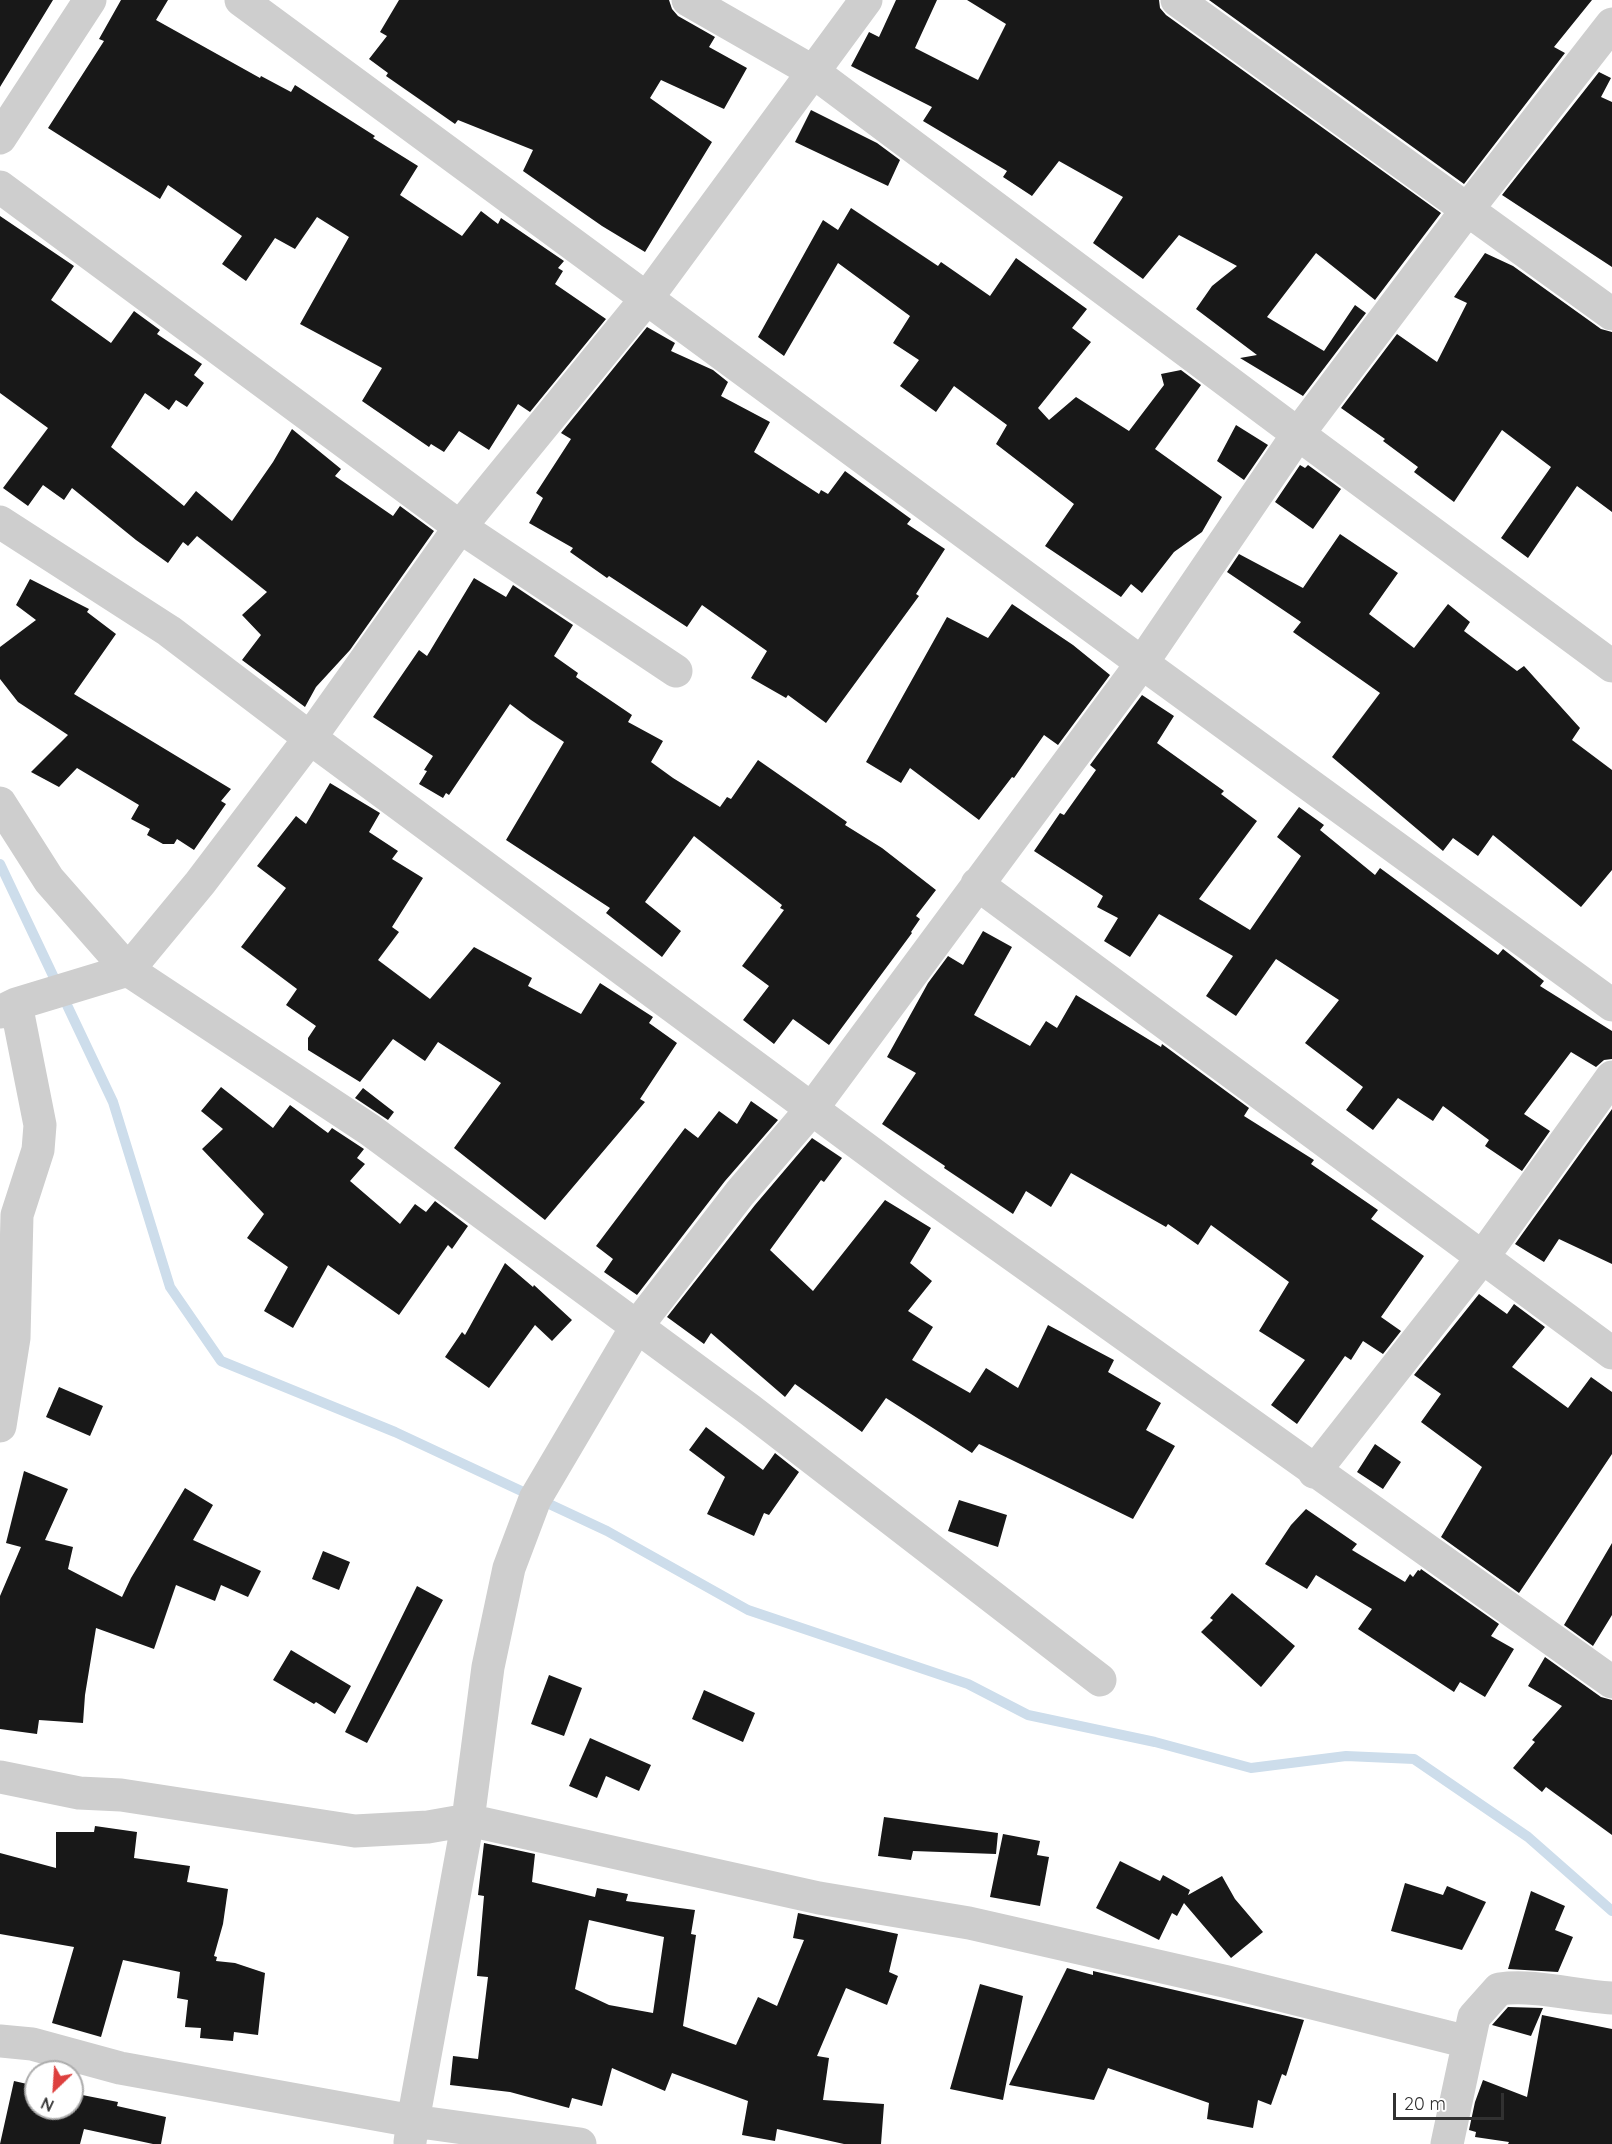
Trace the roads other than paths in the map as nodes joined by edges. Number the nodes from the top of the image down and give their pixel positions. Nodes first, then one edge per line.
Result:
1 (90, 0) edge
2 (241, 0) edge
3 (688, 0) edge
4 (866, 0) edge
5 (1177, 0) edge
6 (1612, 24) edge
7 (812, 71) junction
8 (0, 138) edge
9 (0, 187) edge
10 (1467, 210) junction
11 (647, 298) junction
12 (1612, 314) edge
13 (1298, 434) junction
14 (0, 522) edge
15 (460, 526) junction
16 (1142, 663) junction
17 (1612, 666) edge
18 (676, 672) dead end
19 (310, 738) junction
20 (0, 803) edge
21 (977, 884) junction
22 (128, 970) junction
23 (1612, 1005) edge
24 (8, 1008) edge
25 (1612, 1077) edge
26 (811, 1110) junction
27 (1482, 1258) junction
28 (637, 1326) junction
29 (1612, 1353) edge
30 (0, 1426) edge
31 (1314, 1472) junction
32 (1100, 1680) dead end
33 (1612, 1682) edge
34 (0, 1777) edge
35 (468, 1820) junction
36 (1612, 1998) edge
37 (0, 2041) edge
38 (1468, 2042) junction
39 (412, 2133) edge
40 (580, 2144) edge
41 (1447, 2144) edge

1 - 8 street
2 - 11 street
3 - 7 street
4 - 7 street
5 - 10 street
6 - 10 street
7 - 11 street
7 - 13 street
9 - 15 street
10 - 12 street
10 - 13 street
11 - 15 street
11 - 16 street
13 - 16 street
13 - 17 street
14 - 19 street
15 - 18 street
15 - 19 street
16 - 21 street
16 - 23 street
19 - 22 street
19 - 26 street
20 - 22 street
21 - 26 street
21 - 27 street
22 - 24 street
22 - 28 street
24 - 30 street
25 - 27 street
26 - 28 street
26 - 31 street
27 - 29 street
27 - 31 street
28 - 32 street
28 - 35 street
31 - 33 street
34 - 35 street
35 - 38 street
35 - 39 street
36 - 38 street
37 - 39 street
38 - 41 street
39 - 40 street

